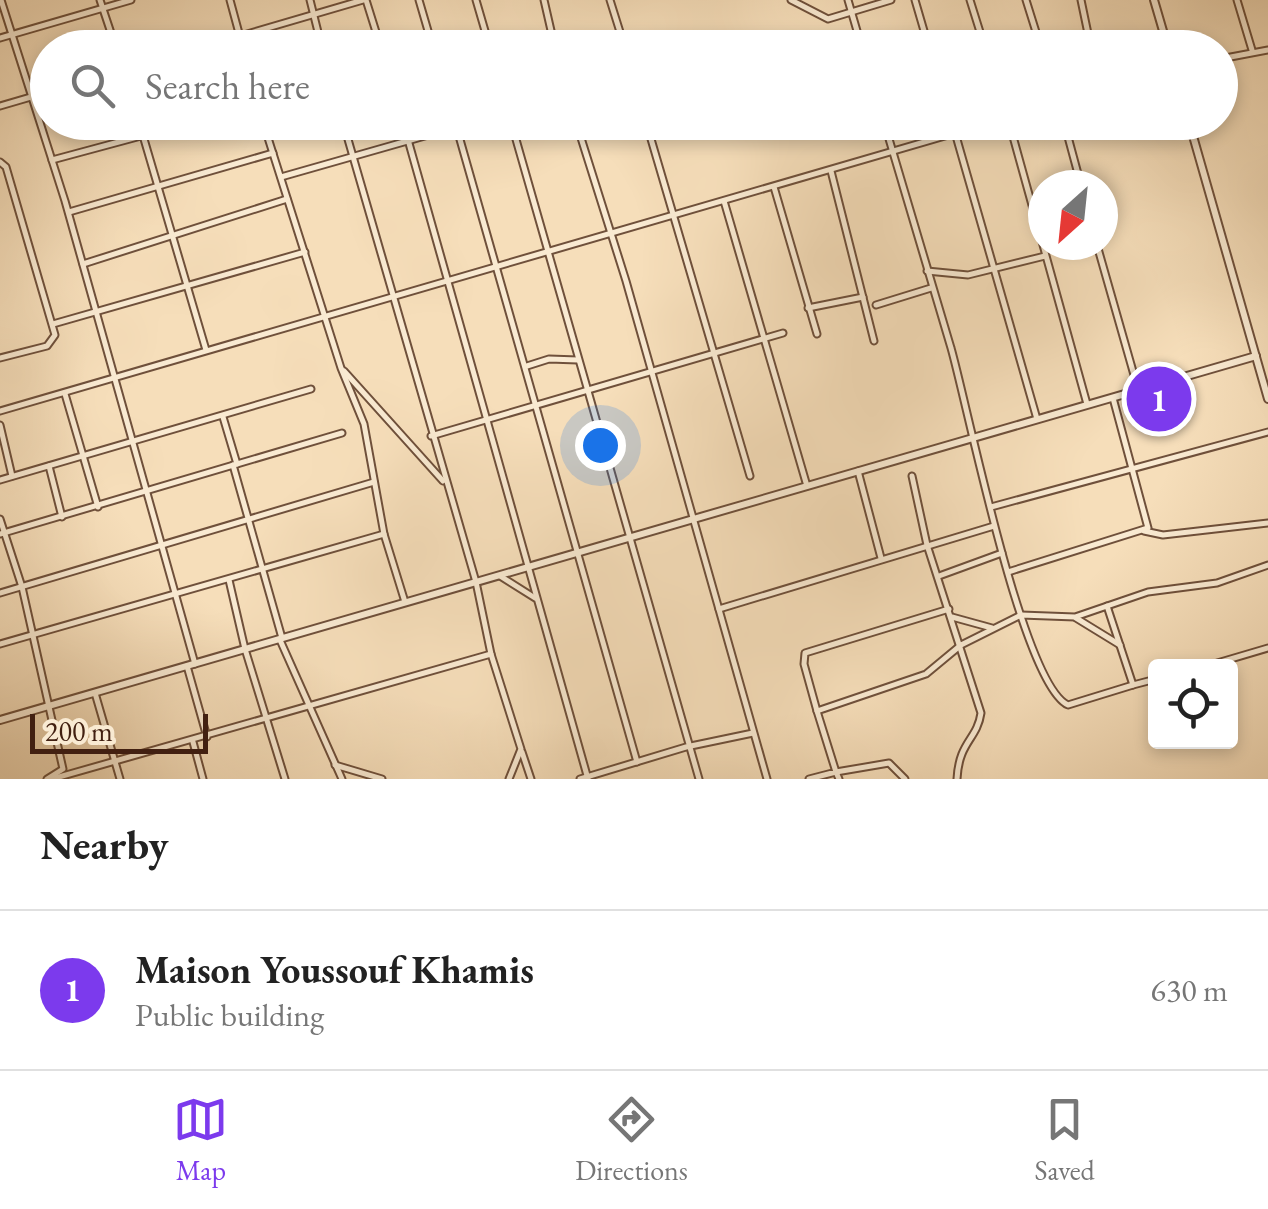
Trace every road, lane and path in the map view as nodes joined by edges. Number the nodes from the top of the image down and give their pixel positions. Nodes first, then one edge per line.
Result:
1 (1, 0) edge
2 (100, 0) edge
3 (131, 0) edge
4 (230, 0) edge
5 (310, 0) edge
6 (364, 0) edge
7 (420, 0) edge
8 (476, 0) edge
9 (544, 0) edge
10 (610, 0) edge
11 (791, 0) edge
12 (848, 0) edge
13 (891, 0) edge
14 (915, 0) edge
15 (970, 0) edge
16 (1026, 0) edge
17 (1081, 0) edge
18 (1154, 0) edge
19 (1237, 0) edge
20 (103, 9) junction
21 (313, 12) junction
22 (851, 12) junction
23 (110, 30) edge
24 (239, 30) edge
25 (256, 30) edge
26 (318, 30) edge
27 (375, 30) edge
28 (428, 30) edge
29 (485, 30) edge
30 (551, 30) edge
31 (619, 30) edge
32 (856, 30) edge
33 (924, 30) edge
34 (979, 30) edge
35 (1035, 30) edge
36 (1087, 30) edge
37 (1163, 30) edge
38 (10, 34) junction
39 (0, 38) edge
40 (1252, 50) junction
41 (1268, 50) edge
42 (1238, 54) edge
43 (30, 88) edge
44 (30, 97) edge
45 (0, 106) edge
46 (46, 140) edge
47 (129, 140) edge
48 (145, 140) edge
49 (269, 140) edge
50 (348, 140) edge
51 (414, 140) edge
52 (460, 140) edge
53 (516, 140) edge
54 (581, 140) edge
55 (651, 140) edge
56 (890, 140) edge
57 (936, 140) edge
58 (957, 140) edge
59 (1014, 140) edge
60 (1069, 140) edge
61 (1194, 140) edge
62 (408, 142) junction
63 (273, 152) junction
64 (894, 153) junction
65 (353, 159) junction
66 (52, 160) junction
67 (0, 162) edge
68 (1077, 170) edge
69 (831, 171) junction
70 (281, 177) junction
71 (158, 187) junction
72 (774, 187) junction
73 (1028, 193) edge
74 (734, 198) junction
75 (287, 199) junction
76 (724, 201) junction
77 (68, 212) junction
78 (673, 213) junction
79 (607, 233) junction
80 (172, 237) junction
81 (305, 252) junction
82 (546, 252) junction
83 (1028, 259) edge
84 (1046, 260) edge
85 (1101, 260) edge
86 (83, 264) junction
87 (496, 266) junction
88 (992, 266) junction
89 (926, 271) junction
90 (445, 280) junction
91 (187, 288) junction
92 (931, 288) junction
93 (393, 296) junction
94 (863, 296) junction
95 (876, 306) dead end
96 (808, 308) junction
97 (97, 313) junction
98 (324, 316) junction
99 (53, 324) junction
100 (783, 334) dead end
101 (817, 334) dead end
102 (767, 337) junction
103 (874, 340) dead end
104 (206, 351) junction
105 (714, 352) junction
106 (1256, 356) junction
107 (0, 358) edge
108 (578, 360) junction
109 (527, 366) junction
110 (342, 368) junction
111 (652, 373) junction
112 (116, 379) junction
113 (311, 389) dead end
114 (586, 389) junction
115 (1138, 389) junction
116 (65, 393) junction
117 (1112, 397) junction
118 (1268, 399) edge
119 (538, 404) junction
120 (1087, 404) junction
121 (0, 411) edge
122 (223, 416) junction
123 (1037, 418) junction
124 (486, 420) junction
125 (0, 425) edge
126 (1268, 432) edge
127 (342, 433) dead end
128 (431, 436) junction
129 (973, 437) junction
130 (135, 442) junction
131 (82, 456) junction
132 (235, 464) junction
133 (49, 466) junction
134 (1130, 470) junction
135 (858, 471) junction
136 (12, 476) junction
137 (750, 476) dead end
138 (912, 476) dead end
139 (0, 480) edge
140 (374, 482) junction
141 (808, 486) junction
142 (449, 489) junction
143 (148, 492) junction
144 (98, 507) junction
145 (990, 507) junction
146 (62, 517) junction
147 (250, 517) junction
148 (0, 519) edge
149 (692, 519) junction
150 (1268, 523) edge
151 (994, 526) junction
152 (1144, 532) junction
153 (2, 533) edge
154 (384, 534) junction
155 (630, 537) junction
156 (162, 545) junction
157 (927, 545) junction
158 (578, 552) junction
159 (1002, 553) junction
160 (881, 558) junction
161 (1268, 565) edge
162 (528, 567) junction
163 (265, 570) junction
164 (1008, 572) junction
165 (499, 575) junction
166 (940, 576) dead end
167 (229, 580) junction
168 (476, 582) junction
169 (22, 586) junction
170 (0, 593) edge
171 (177, 596) junction
172 (535, 598) junction
173 (405, 602) junction
174 (1107, 606) junction
175 (719, 609) junction
176 (949, 609) junction
177 (1021, 615) junction
178 (952, 617) junction
179 (1076, 617) junction
180 (992, 628) junction
181 (32, 635) junction
182 (281, 639) junction
183 (0, 644) edge
184 (1120, 645) junction
185 (961, 646) junction
186 (1268, 648) edge
187 (245, 649) junction
188 (491, 654) junction
189 (1231, 659) edge
190 (191, 665) junction
191 (1148, 681) edge
192 (1133, 685) junction
193 (94, 693) junction
194 (52, 705) junction
195 (308, 709) junction
196 (817, 711) junction
197 (0, 720) edge
198 (268, 720) junction
199 (753, 733) junction
200 (207, 738) junction
201 (193, 742) junction
202 (686, 747) junction
203 (521, 749) junction
204 (637, 762) junction
205 (116, 764) junction
206 (335, 764) junction
207 (837, 775) edge
208 (585, 778) edge
209 (50, 779) edge
210 (120, 779) edge
211 (203, 779) edge
212 (285, 779) edge
213 (342, 779) edge
214 (382, 779) edge
215 (509, 779) edge
216 (531, 779) edge
217 (699, 779) edge
218 (767, 779) edge
219 (809, 779) edge
220 (904, 779) edge
221 (958, 779) edge

1 - 38 street
2 - 20 street
3 - 20 street
4 - 24 street
5 - 21 street
6 - 21 street
6 - 27 street
7 - 28 street
8 - 29 street
9 - 30 street
10 - 31 street
11 - 22 street
12 - 22 street
13 - 22 street
14 - 33 street
15 - 34 street
16 - 35 street
17 - 36 street
18 - 37 street
19 - 40 street
20 - 23 street
20 - 38 street
21 - 25 street
21 - 26 street
22 - 32 street
38 - 39 street
38 - 43 street
40 - 41 street
40 - 42 street
44 - 45 street
46 - 66 street
47 - 66 street
48 - 71 street
49 - 63 street
50 - 65 street
51 - 62 street
52 - 87 street
53 - 82 street
54 - 79 street
55 - 78 street
56 - 64 street
57 - 64 street
58 - 88 street
59 - 73 street
60 - 68 street
61 - 106 street
62 - 65 street
62 - 90 street
63 - 70 street
63 - 71 street
64 - 69 street
64 - 89 street
65 - 70 street
65 - 93 street
66 - 77 street
67 - 99 street
69 - 72 street
69 - 94 street
70 - 75 street
71 - 77 street
71 - 80 street
72 - 74 street
72 - 96 street
74 - 76 street
74 - 78 street
75 - 80 street
75 - 81 street
76 - 78 street
76 - 102 street
77 - 86 street
78 - 79 street
78 - 105 street
79 - 82 street
79 - 111 street
80 - 86 street
80 - 91 street
81 - 91 street
81 - 98 street
82 - 87 street
82 - 108 street
83 - 88 street
84 - 120 street
85 - 115 street
86 - 97 street
87 - 90 street
87 - 109 street
88 - 89 street
88 - 123 street
89 - 92 street
90 - 93 street
90 - 124 street
91 - 97 street
91 - 104 street
92 - 95 street
92 - 129 street
93 - 98 street
93 - 128 street
94 - 96 street
94 - 103 street
96 - 101 street
97 - 99 street
97 - 112 street
98 - 104 street
98 - 110 street
99 - 107 street
100 - 102 street
102 - 105 street
102 - 141 street
104 - 112 street
105 - 111 street
105 - 137 street
106 - 115 street
106 - 118 street
108 - 109 street
108 - 114 street
109 - 119 street
110 - 140 street
110 - 142 street
111 - 114 street
111 - 149 street
112 - 116 street
112 - 130 street
113 - 122 street
114 - 119 street
114 - 155 street
115 - 117 street
116 - 121 street
116 - 131 street
117 - 120 street
117 - 134 street
119 - 124 street
119 - 158 street
120 - 123 street
122 - 130 street
122 - 132 street
123 - 129 street
124 - 128 street
124 - 162 street
125 - 136 street
126 - 134 street
127 - 132 street
128 - 142 street
129 - 135 street
129 - 145 street
130 - 131 street
130 - 143 street
131 - 133 street
131 - 144 street
132 - 143 street
132 - 147 street
133 - 136 street
133 - 146 street
134 - 145 street
134 - 152 street
135 - 141 street
135 - 160 street
136 - 139 street
138 - 157 street
140 - 147 street
140 - 154 street
141 - 149 street
142 - 168 street
143 - 144 street
143 - 156 street
144 - 146 street
145 - 151 street
146 - 153 street
147 - 156 street
147 - 163 street
148 - 153 street
149 - 155 street
149 - 175 street
150 - 152 street
151 - 157 street
151 - 159 street
152 - 164 street
153 - 169 street
154 - 163 street
154 - 173 street
155 - 158 street
155 - 202 street
156 - 169 street
156 - 171 street
157 - 160 street
157 - 176 street
158 - 162 street
158 - 204 street
159 - 164 street
159 - 166 street
160 - 175 street
161 - 174 street
162 - 165 street
162 - 172 street
163 - 167 street
163 - 182 street
164 - 177 street
165 - 168 street
165 - 172 street
167 - 171 street
167 - 187 street
168 - 173 street
168 - 188 street
169 - 170 street
169 - 181 street
171 - 181 street
171 - 190 street
172 - 208 street
173 - 182 street
174 - 179 street
174 - 184 street
175 - 199 street
176 - 178 street
176 - 196 street
177 - 179 street
177 - 180 street
177 - 192 street
178 - 180 street
178 - 185 street
179 - 184 street
180 - 185 street
181 - 183 street
181 - 194 street
182 - 187 street
182 - 195 street
184 - 192 street
185 - 196 street
185 - 221 street
186 - 189 street
187 - 190 street
187 - 198 street
188 - 195 street
188 - 203 street
190 - 193 street
190 - 200 street
191 - 192 street
193 - 194 street
193 - 205 street
194 - 197 street
194 - 209 street
195 - 198 street
195 - 206 street
196 - 207 street
198 - 200 street
198 - 212 street
199 - 202 street
199 - 218 street
200 - 201 street
201 - 205 street
201 - 211 street
202 - 204 street
202 - 217 street
203 - 215 street
203 - 216 street
204 - 208 street
205 - 209 street
205 - 210 street
206 - 213 street
206 - 214 street
207 - 219 street
207 - 220 street

